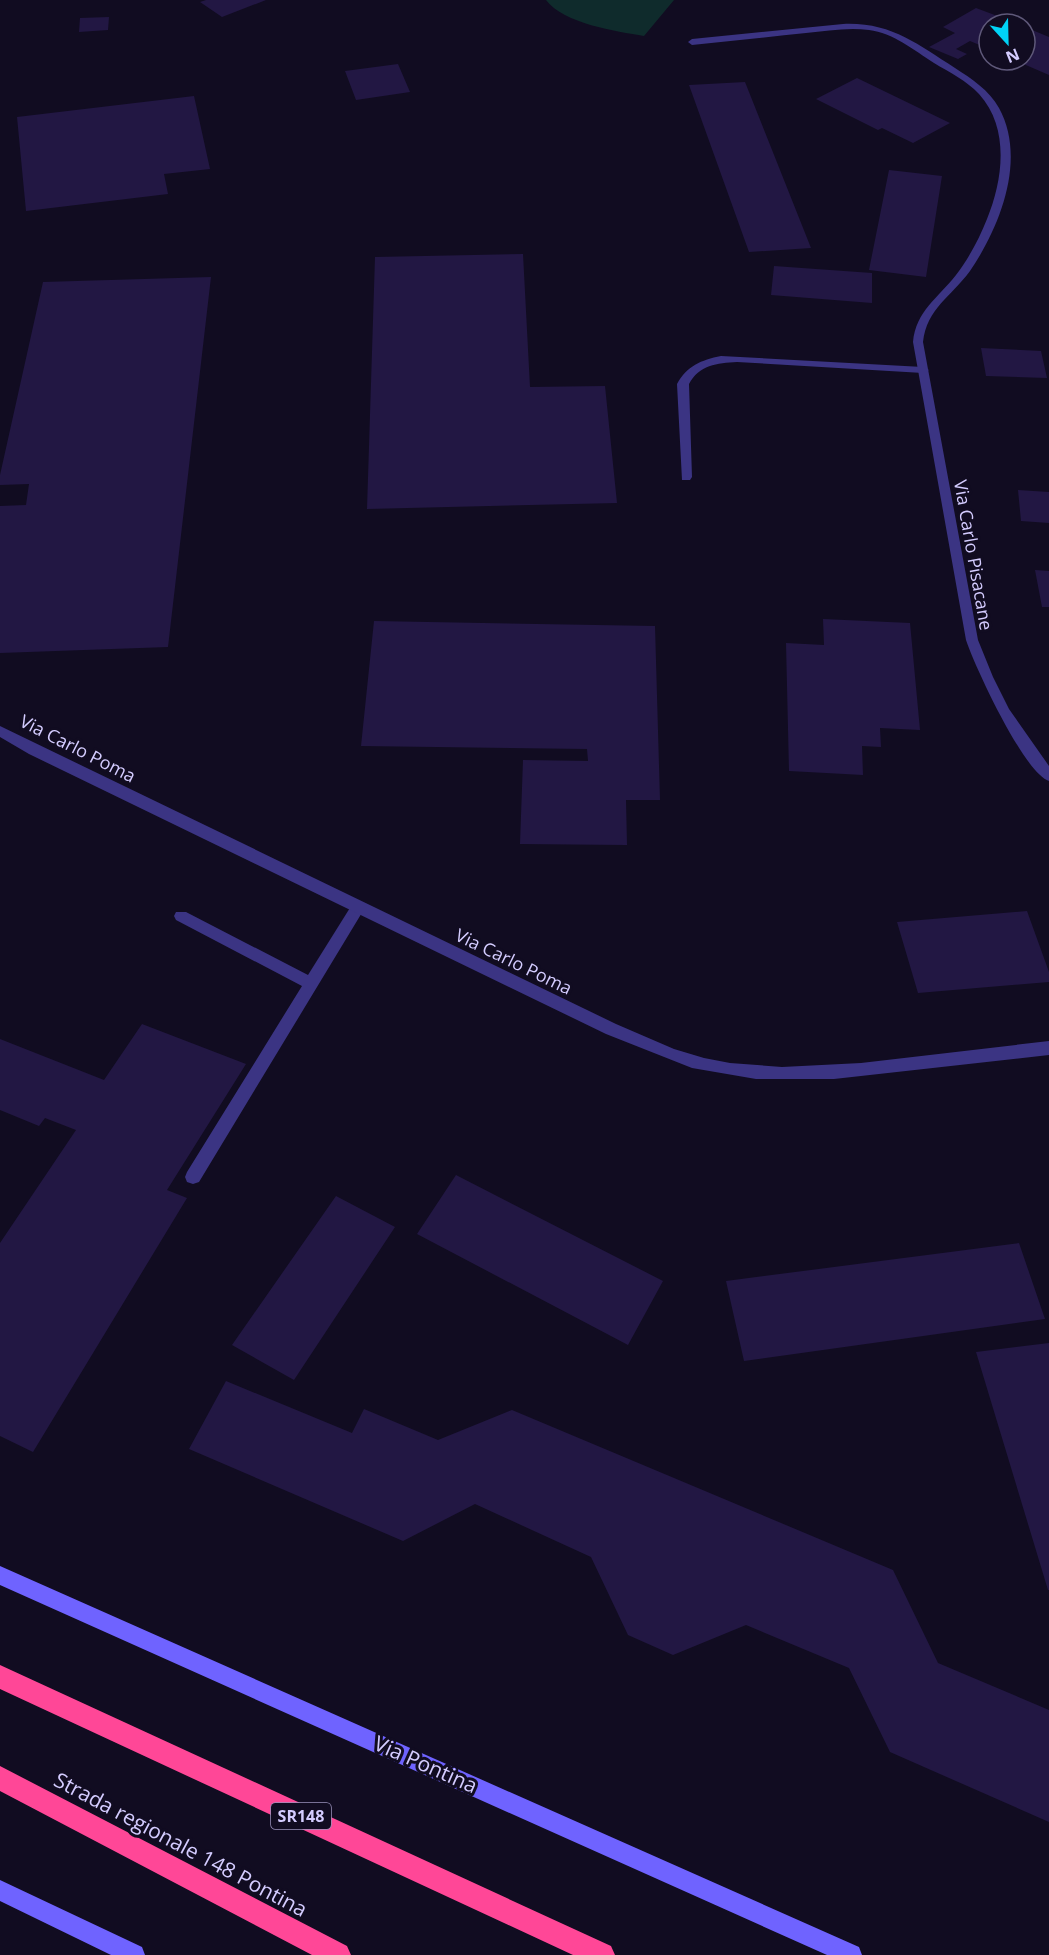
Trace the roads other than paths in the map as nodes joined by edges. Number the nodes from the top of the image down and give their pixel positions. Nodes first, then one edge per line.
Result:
1 (692, 42) dead end
2 (923, 370) junction
3 (686, 477) dead end
4 (0, 731) edge
5 (1049, 776) edge
6 (358, 907) junction
7 (181, 916) dead end
8 (311, 984) junction
9 (1049, 1048) edge
10 (193, 1177) dead end
11 (0, 1575) edge
12 (0, 1677) edge
13 (0, 1778) edge
14 (0, 1890) edge
15 (134, 1955) edge
16 (338, 1955) edge
17 (602, 1955) edge
18 (851, 1955) edge

1 - 2 street, Via Carlo Pisacane
2 - 3 street
2 - 5 street, Via Carlo Pisacane
4 - 6 street, Via Carlo Poma
6 - 8 street
6 - 9 street, Via Carlo Poma
7 - 8 street
8 - 10 street
11 - 18 street, Via Pontina
12 - 17 highway, SR148
13 - 16 highway, Strada regionale 148 Pontina
14 - 15 street

